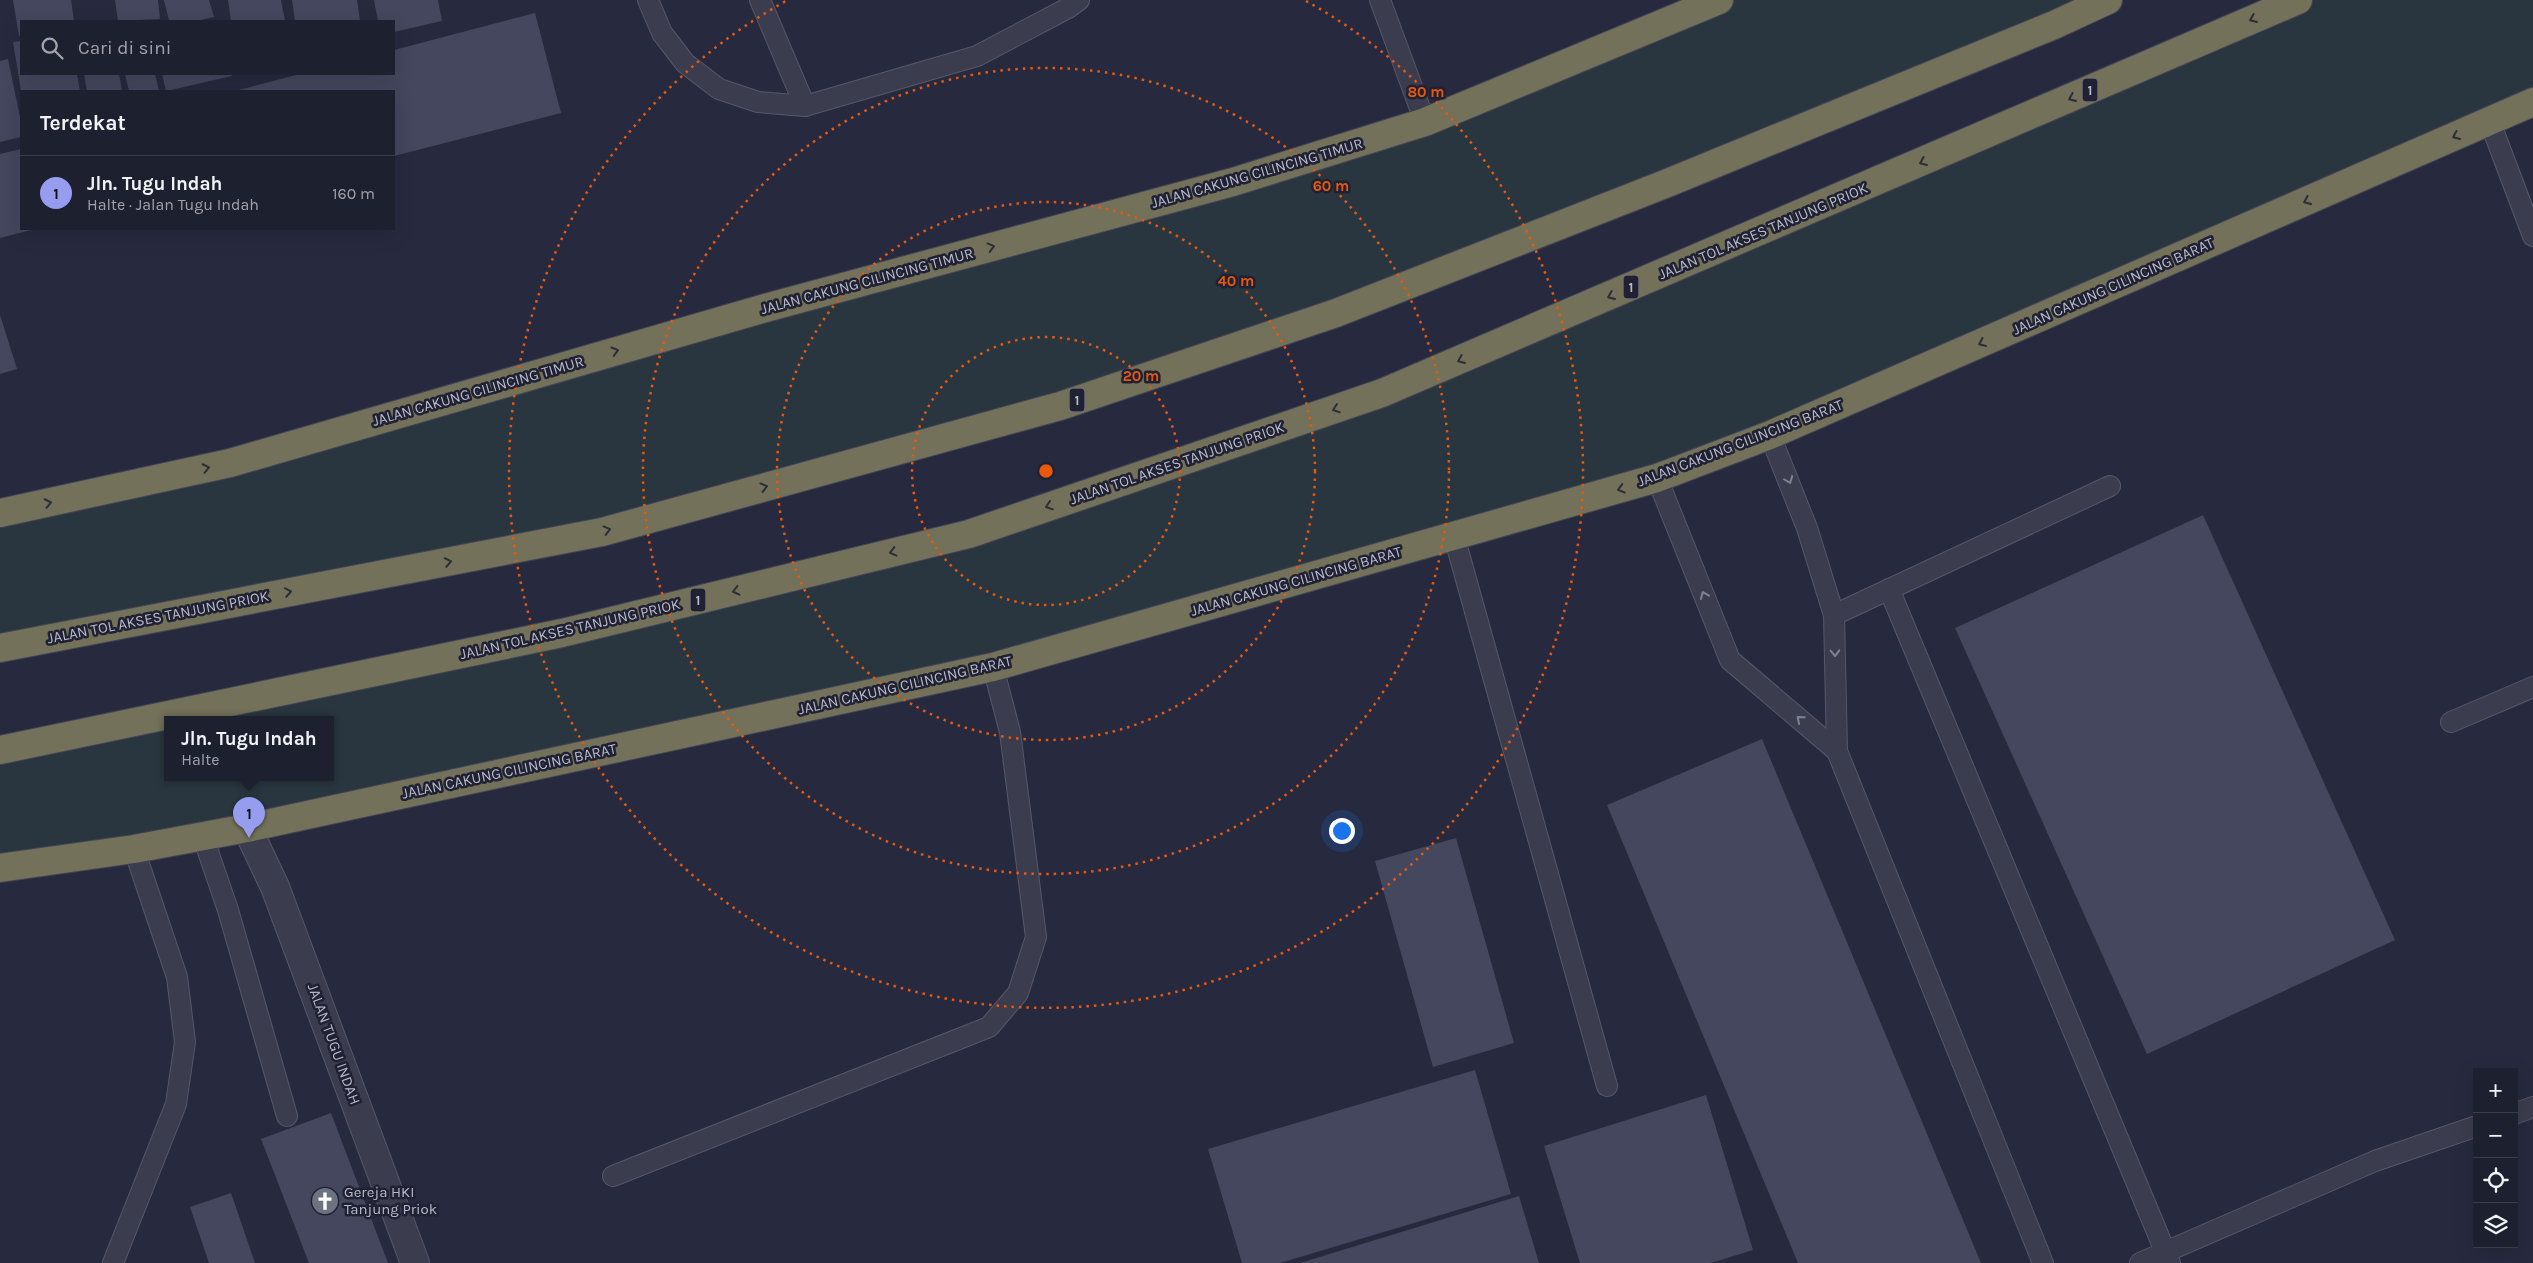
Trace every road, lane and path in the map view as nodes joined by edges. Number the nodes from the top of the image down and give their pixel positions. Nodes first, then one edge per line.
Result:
1 (648, 0) edge
2 (760, 0) edge
3 (1079, 0) edge
4 (1380, 0) edge
5 (1719, 0) edge
6 (2108, 0) edge
7 (2298, 0) edge
8 (2533, 102) edge
9 (805, 106) junction
10 (1425, 122) junction
11 (2490, 122) junction
12 (2533, 236) edge
13 (1770, 435) junction
14 (1658, 478) junction
15 (2110, 486) dead end
16 (0, 513) edge
17 (1454, 536) junction
18 (1889, 589) junction
19 (1834, 615) junction
20 (0, 648) edge
21 (993, 667) junction
22 (2533, 687) edge
23 (2451, 722) dead end
24 (0, 750) edge
25 (1838, 751) junction
26 (247, 828) junction
27 (203, 837) junction
28 (134, 849) junction
29 (0, 868) edge
30 (1608, 1086) dead end
31 (2533, 1107) edge
32 (2517, 1113) edge
33 (287, 1116) dead end
34 (2473, 1127) edge
35 (613, 1176) dead end
36 (2167, 1257) edge
37 (113, 1263) edge
38 (415, 1263) edge
39 (2043, 1263) edge
40 (2140, 1263) edge

1 - 9 lane
2 - 9 lane
3 - 9 lane
4 - 10 lane
5 - 10 highway, JALAN CAKUNG CILINCING TIMUR
20 -> 6 highway, JALAN TOL AKSES TANJUNG PRIOK / 1
7 -> 24 highway, JALAN TOL AKSES TANJUNG PRIOK / 1
8 - 11 highway, JALAN CAKUNG CILINCING BARAT
16 -> 10 highway, JALAN CAKUNG CILINCING TIMUR
11 - 12 lane
11 -> 13 highway, JALAN CAKUNG CILINCING BARAT
13 - 14 highway, JALAN CAKUNG CILINCING BARAT
13 -> 19 lane
14 -> 17 highway, JALAN CAKUNG CILINCING BARAT
25 -> 14 lane
15 - 18 lane
17 - 21 highway, JALAN CAKUNG CILINCING BARAT
17 - 30 lane
18 - 19 lane
18 - 36 lane
19 -> 25 lane
21 - 26 highway, JALAN CAKUNG CILINCING BARAT
21 - 35 lane
22 - 23 lane
25 - 39 lane
26 - 27 highway, JALAN CAKUNG CILINCING BARAT
26 - 38 street, JALAN TUGU INDAH
27 - 28 highway, JALAN CAKUNG CILINCING BARAT
27 - 33 lane
28 - 29 highway, JALAN CAKUNG CILINCING BARAT
28 - 37 lane
31 - 32 lane
34 - 36 lane
36 - 40 lane

